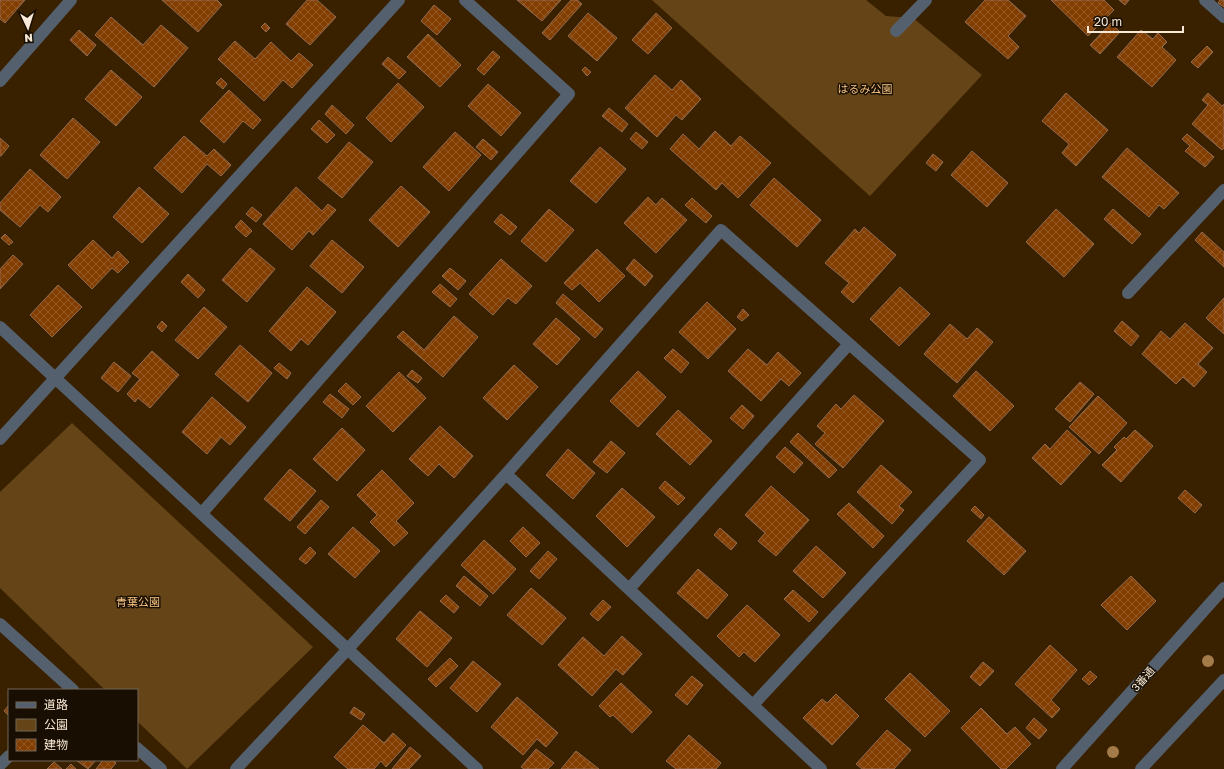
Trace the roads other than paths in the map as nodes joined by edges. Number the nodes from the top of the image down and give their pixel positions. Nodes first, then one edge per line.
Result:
1 (72, 0) edge
2 (399, 0) edge
3 (465, 0) edge
4 (926, 0) edge
5 (1205, 0) edge
6 (1224, 17) edge
7 (896, 31) dead end
8 (0, 81) edge
9 (1224, 190) edge
10 (1128, 293) dead end
11 (0, 326) edge
12 (849, 344) junction
13 (56, 378) junction
14 (0, 439) edge
15 (506, 474) junction
16 (202, 513) junction
17 (1224, 588) edge
18 (629, 589) junction
19 (0, 624) edge
20 (348, 649) junction
21 (1224, 680) edge
22 (72, 689) edge
23 (753, 705) junction
24 (138, 749) edge
25 (8, 757) edge
26 (0, 765) edge
27 (161, 769) edge
28 (236, 769) edge
29 (477, 769) edge
30 (821, 769) edge
31 (1062, 769) edge
32 (1141, 769) edge

1 - 8 street
2 - 13 street
3 - 16 street
4 - 7 street
5 - 6 street
9 - 10 street
11 - 13 street
12 - 15 street
12 - 18 street
12 - 23 street
13 - 14 street
13 - 16 street
15 - 18 street
15 - 20 street
16 - 20 street
17 - 31 street, 3番通
18 - 23 street
19 - 22 street
20 - 28 street
20 - 29 street
21 - 32 street
23 - 30 street
24 - 27 street
25 - 26 street

